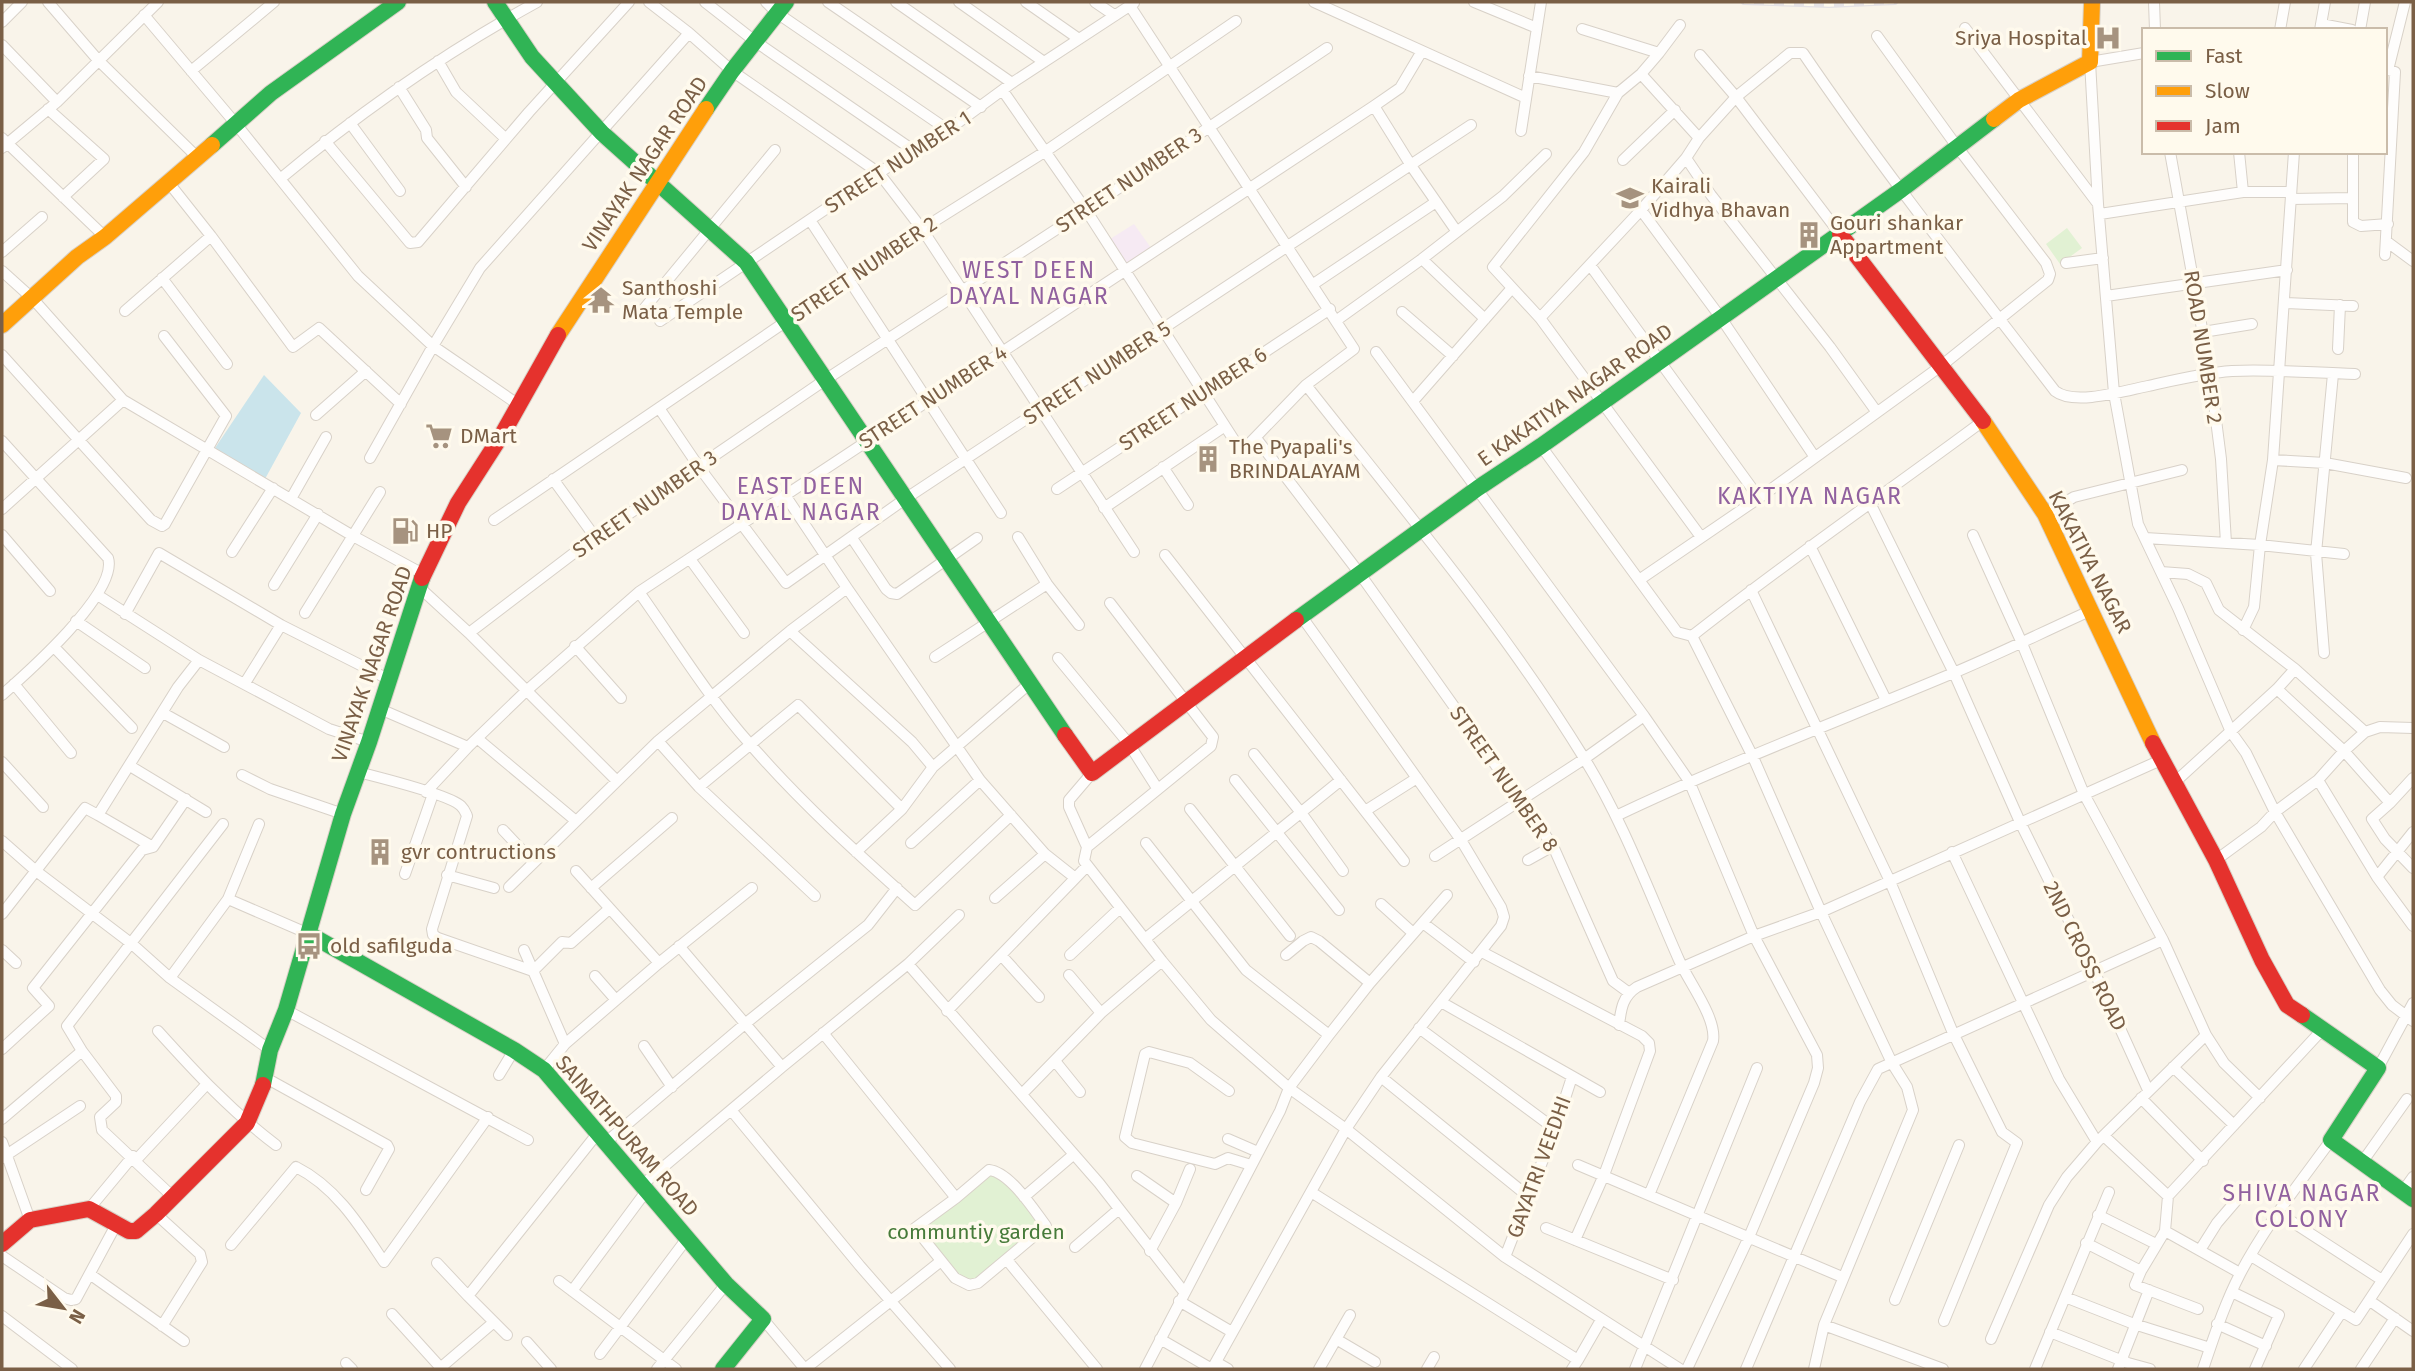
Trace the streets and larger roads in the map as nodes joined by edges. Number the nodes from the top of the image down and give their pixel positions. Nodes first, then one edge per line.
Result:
1 (22, 2) edge
2 (48, 2) edge
3 (158, 2) edge
4 (274, 2) edge
5 (398, 2) edge
6 (495, 2) edge
7 (537, 2) edge
8 (629, 2) edge
9 (649, 2) edge
10 (705, 2) edge
11 (828, 2) edge
12 (896, 2) edge
13 (959, 2) edge
14 (1027, 2) edge
15 (1095, 2) edge
16 (1314, 2) edge
17 (1474, 2) edge
18 (1541, 2) edge
19 (2092, 2) edge
20 (2154, 2) edge
21 (2285, 2) edge
22 (2325, 2) edge
23 (2365, 2) edge
24 (2405, 2) edge
25 (1132, 4) edge
26 (776, 5) edge
27 (144, 15) junction
28 (1114, 15) junction
29 (505, 20) junction
30 (2, 22) edge
31 (1236, 22) dead end
32 (1679, 25) dead end
33 (2321, 27) edge
34 (1537, 28) junction
35 (1965, 28) dead end
36 (2155, 28) edge
37 (2280, 28) edge
38 (2360, 28) edge
39 (1582, 29) dead end
40 (690, 33) junction
41 (1877, 36) dead end
42 (1079, 39) junction
43 (2390, 40) edge
44 (755, 42) junction
45 (2, 45) edge
46 (1327, 48) dead end
47 (1422, 51) junction
48 (1659, 53) junction
49 (2142, 53) edge
50 (1700, 55) dead end
51 (98, 60) junction
52 (438, 61) junction
53 (2090, 61) junction
54 (1044, 62) junction
55 (1168, 68) junction
56 (2387, 70) edge
57 (191, 71) junction
58 (732, 71) junction
59 (1641, 74) junction
60 (1529, 76) junction
61 (555, 82) junction
62 (1012, 83) junction
63 (399, 87) junction
64 (1003, 91) junction
65 (1618, 93) junction
66 (1736, 97) junction
67 (1526, 98) junction
68 (2019, 100) junction
69 (52, 105) junction
70 (1374, 106) junction
71 (981, 107) junction
72 (1675, 110) junction
73 (350, 123) junction
74 (236, 124) junction
75 (1471, 125) dead end
76 (1208, 127) junction
77 (948, 130) junction
78 (1521, 131) dead end
79 (602, 133) junction
80 (1699, 138) junction
81 (506, 139) junction
82 (326, 141) junction
83 (3, 143) edge
84 (1958, 148) junction
85 (775, 150) dead end
86 (913, 150) junction
87 (1046, 151) junction
88 (1546, 154) dead end
89 (2170, 154) edge
90 (2239, 154) edge
91 (2294, 154) edge
92 (2353, 154) edge
93 (197, 157) junction
94 (1686, 159) junction
95 (1623, 160) dead end
96 (1412, 166) junction
97 (879, 173) junction
98 (280, 179) junction
99 (657, 182) junction
100 (169, 183) junction
101 (466, 187) junction
102 (1248, 189) junction
103 (1901, 190) junction
104 (400, 191) dead end
105 (2243, 192) junction
106 (2291, 195) junction
107 (63, 197) junction
108 (2353, 198) junction
109 (1436, 202) junction
110 (2179, 202) junction
111 (2099, 209) junction
112 (1086, 210) junction
113 (1640, 210) junction
114 (42, 216) dead end
115 (810, 220) junction
116 (2388, 225) junction
117 (710, 229) junction
118 (922, 229) junction
119 (1457, 232) junction
120 (1840, 234) junction
121 (211, 236) junction
122 (105, 237) junction
123 (2386, 241) junction
124 (1286, 248) junction
125 (2, 252) edge
126 (2385, 255) dead end
127 (2103, 258) junction
128 (1422, 259) junction
129 (2413, 261) edge
130 (746, 262) junction
131 (2066, 263) dead end
132 (1590, 265) junction
133 (1126, 270) junction
134 (2287, 270) junction
135 (2, 271) edge
136 (162, 278) junction
137 (849, 279) junction
138 (1777, 279) junction
139 (2193, 283) junction
140 (1312, 285) junction
141 (1511, 288) junction
142 (961, 291) junction
143 (2106, 296) junction
144 (33, 299) junction
145 (2285, 303) junction
146 (2340, 305) junction
147 (2353, 306) dead end
148 (1330, 309) junction
149 (643, 310) dead end
150 (125, 311) dead end
151 (1402, 312) dead end
152 (1540, 318) junction
153 (1721, 318) junction
154 (1485, 319) junction
155 (2000, 319) junction
156 (1337, 320) junction
157 (660, 321) dead end
158 (785, 322) junction
159 (2252, 324) dead end
160 (2, 325) edge
161 (1164, 331) junction
162 (2203, 332) junction
163 (164, 336) dead end
164 (887, 339) junction
165 (433, 346) junction
166 (2337, 349) dead end
167 (1002, 352) junction
168 (1377, 352) dead end
169 (2, 355) edge
170 (1453, 356) junction
171 (1660, 362) junction
172 (227, 364) dead end
173 (1941, 366) junction
174 (2281, 370) junction
175 (366, 371) junction
176 (2210, 373) junction
177 (2333, 373) junction
178 (2355, 374) dead end
179 (825, 380) junction
180 (1306, 385) junction
181 (1205, 392) junction
182 (2115, 393) junction
183 (124, 400) junction
184 (1414, 400) junction
185 (927, 401) junction
186 (1602, 402) junction
187 (401, 404) junction
188 (519, 405) junction
189 (659, 408) junction
190 (1040, 410) junction
191 (1877, 411) junction
192 (316, 415) dead end
193 (1983, 421) junction
194 (1225, 426) junction
195 (326, 437) dead end
196 (79, 438) junction
197 (1256, 438) junction
198 (865, 440) junction
199 (2, 441) edge
200 (1541, 446) junction
201 (208, 452) junction
202 (1814, 456) junction
203 (370, 458) dead end
204 (967, 459) junction
205 (2273, 460) junction
206 (2325, 463) junction
207 (699, 467) junction
208 (1163, 467) junction
209 (2182, 470) dead end
210 (1081, 473) junction
211 (35, 478) junction
212 (2406, 478) dead end
213 (553, 479) junction
214 (2132, 483) junction
215 (274, 488) junction
216 (1478, 488) junction
217 (1057, 489) dead end
218 (380, 492) dead end
219 (785, 495) junction
220 (292, 498) junction
221 (1759, 498) junction
222 (905, 499) junction
223 (1188, 505) dead end
224 (1871, 505) junction
225 (1104, 508) junction
226 (2, 509) edge
227 (1001, 513) dead end
228 (318, 514) junction
229 (2045, 514) junction
230 (494, 520) dead end
231 (743, 524) junction
232 (1420, 530) junction
233 (2, 535) edge
234 (1973, 535) dead end
235 (354, 536) junction
236 (594, 537) junction
237 (1018, 537) dead end
238 (1702, 537) junction
239 (852, 538) junction
240 (977, 538) dead end
241 (2145, 538) junction
242 (2226, 543) junction
243 (2260, 545) junction
244 (1810, 546) junction
245 (232, 552) dead end
246 (1134, 552) dead end
247 (2316, 553) junction
248 (2344, 554) dead end
249 (826, 555) junction
250 (1165, 555) dead end
251 (690, 559) junction
252 (946, 560) junction
253 (2161, 572) junction
254 (1360, 574) junction
255 (421, 580) junction
256 (1639, 580) junction
257 (1047, 584) junction
258 (274, 585) dead end
259 (846, 588) junction
260 (1751, 590) junction
261 (50, 591) dead end
262 (639, 592) junction
263 (99, 596) junction
264 (1110, 603) dead end
265 (2092, 610) junction
266 (305, 612) dead end
267 (125, 614) junction
268 (1302, 617) junction
269 (76, 621) junction
270 (988, 621) junction
271 (281, 625) junction
272 (1079, 625) dead end
273 (2243, 629) junction
274 (789, 631) junction
275 (469, 633) junction
276 (744, 634) dead end
277 (1692, 636) junction
278 (2021, 642) junction
279 (575, 646) junction
280 (54, 647) junction
281 (2324, 653) dead end
282 (935, 657) dead end
283 (1058, 658) dead end
284 (1244, 658) junction
285 (199, 660) junction
286 (145, 668) dead end
287 (2295, 668) junction
288 (1954, 673) junction
289 (390, 680) junction
290 (244, 683) junction
291 (14, 684) junction
292 (1029, 684) junction
293 (2277, 689) junction
294 (525, 691) junction
295 (2, 695) edge
296 (712, 695) junction
297 (621, 698) dead end
298 (1886, 700) junction
299 (1187, 702) junction
300 (380, 709) junction
301 (163, 713) junction
302 (1644, 716) junction
303 (132, 728) dead end
304 (2413, 728) edge
305 (1817, 730) junction
306 (2231, 732) junction
307 (2365, 732) junction
308 (478, 739) junction
309 (658, 741) junction
310 (369, 742) junction
311 (749, 744) junction
312 (1129, 744) junction
313 (224, 747) dead end
314 (468, 747) junction
315 (956, 747) junction
316 (2344, 751) junction
317 (71, 753) dead end
318 (1254, 754) dead end
319 (1753, 757) junction
320 (1584, 759) junction
321 (2161, 760) junction
322 (2, 762) edge
323 (130, 766) junction
324 (933, 766) junction
325 (358, 772) junction
326 (1092, 773) junction
327 (242, 775) dead end
328 (1417, 778) junction
329 (616, 780) junction
330 (980, 780) junction
331 (1235, 780) dead end
332 (1341, 780) junction
333 (2318, 780) junction
334 (1689, 781) junction
335 (2175, 782) junction
336 (2411, 784) edge
337 (699, 787) junction
338 (1157, 788) junction
339 (429, 793) junction
340 (2084, 794) junction
341 (186, 799) junction
342 (1520, 800) junction
343 (2390, 803) junction
344 (43, 807) dead end
345 (1190, 809) dead end
346 (902, 810) junction
347 (1364, 811) junction
348 (206, 812) dead end
349 (2275, 812) junction
350 (343, 814) junction
351 (1302, 814) junction
352 (98, 815) junction
353 (1011, 815) junction
354 (1616, 816) junction
355 (672, 818) dead end
356 (576, 821) junction
357 (2020, 822) junction
358 (223, 824) dead end
359 (259, 824) dead end
360 (503, 830) dead end
361 (2413, 832) edge
362 (1276, 834) junction
363 (1461, 840) junction
364 (2, 841) edge
365 (911, 843) dead end
366 (1146, 843) dead end
367 (1553, 846) junction
368 (153, 847) junction
369 (1087, 847) junction
370 (856, 852) junction
371 (1952, 852) junction
372 (2397, 853) junction
373 (1045, 854) junction
374 (1435, 856) dead end
375 (1528, 860) dead end
376 (2216, 860) junction
377 (1404, 861) dead end
378 (533, 862) junction
379 (1087, 866) junction
380 (1235, 867) junction
381 (2413, 868) edge
382 (36, 871) junction
383 (576, 871) dead end
384 (1343, 871) dead end
385 (405, 874) dead end
386 (447, 875) junction
387 (1074, 877) junction
388 (2377, 877) junction
389 (1889, 879) junction
390 (509, 887) dead end
391 (494, 888) dead end
392 (591, 888) junction
393 (752, 888) dead end
394 (897, 888) junction
395 (1447, 895) dead end
396 (816, 896) dead end
397 (995, 898) dead end
398 (228, 899) junction
399 (1192, 903) junction
400 (1381, 904) dead end
401 (1120, 908) junction
402 (609, 909) junction
403 (1339, 910) dead end
404 (1821, 912) junction
405 (2, 914) edge
406 (93, 914) junction
407 (959, 915) dead end
408 (1423, 923) junction
409 (2412, 923) edge
410 (1413, 933) junction
411 (309, 934) junction
412 (1290, 936) dead end
413 (1754, 936) junction
414 (1145, 939) junction
415 (2163, 940) junction
416 (132, 944) junction
417 (680, 946) junction
418 (2, 950) edge
419 (524, 950) dead end
420 (1482, 952) junction
421 (1001, 955) junction
422 (1070, 955) dead end
423 (1286, 955) dead end
424 (1161, 961) junction
425 (1474, 962) junction
426 (16, 963) dead end
427 (659, 963) junction
428 (908, 964) junction
429 (1682, 967) junction
430 (533, 971) junction
431 (2094, 971) junction
432 (1069, 975) dead end
433 (595, 976) dead end
434 (170, 978) junction
435 (1370, 983) junction
436 (1628, 992) junction
437 (1039, 998) dead end
438 (616, 1000) junction
439 (1441, 1002) junction
440 (2023, 1003) junction
441 (2413, 1003) edge
442 (286, 1010) junction
443 (947, 1011) junction
444 (1101, 1013) junction
445 (2410, 1019) edge
446 (746, 1023) junction
447 (1619, 1025) junction
448 (1419, 1028) junction
449 (2322, 1030) junction
450 (158, 1031) dead end
451 (823, 1033) junction
452 (1953, 1034) junction
453 (1329, 1035) junction
454 (2206, 1035) junction
455 (565, 1044) junction
456 (644, 1046) dead end
457 (2, 1049) edge
458 (271, 1050) junction
459 (514, 1050) junction
460 (82, 1051) junction
461 (1055, 1061) junction
462 (1892, 1063) junction
463 (782, 1067) junction
464 (2173, 1067) junction
465 (1756, 1068) dead end
466 (2378, 1068) junction
467 (544, 1070) junction
468 (499, 1075) dead end
469 (1381, 1077) junction
470 (1572, 1077) junction
471 (266, 1078) junction
472 (206, 1085) junction
473 (672, 1087) junction
474 (1289, 1088) junction
475 (1229, 1091) dead end
476 (1600, 1091) dead end
477 (1080, 1092) dead end
478 (1023, 1093) junction
479 (2145, 1094) junction
480 (2260, 1098) junction
481 (2407, 1099) dead end
482 (80, 1106) dead end
483 (731, 1110) junction
484 (488, 1117) junction
485 (2, 1119) edge
486 (247, 1123) junction
487 (2234, 1125) junction
488 (1346, 1129) junction
489 (1555, 1129) junction
490 (601, 1139) junction
491 (1227, 1139) dead end
492 (2100, 1139) junction
493 (528, 1140) dead end
494 (2331, 1140) junction
495 (2, 1142) edge
496 (276, 1144) dead end
497 (1959, 1145) dead end
498 (1258, 1153) junction
499 (1073, 1155) junction
500 (4, 1158) edge
501 (134, 1158) junction
502 (2203, 1161) junction
503 (2363, 1161) junction
504 (1251, 1166) junction
505 (1578, 1166) dead end
506 (1190, 1169) dead end
507 (1604, 1175) junction
508 (1137, 1176) dead end
509 (2413, 1177) edge
510 (645, 1188) junction
511 (2247, 1188) dead end
512 (366, 1190) dead end
513 (1311, 1192) junction
514 (2109, 1192) dead end
515 (1649, 1195) junction
516 (2408, 1195) edge
517 (2168, 1196) junction
518 (173, 1197) junction
519 (1024, 1197) junction
520 (1529, 1197) junction
521 (956, 1198) junction
522 (1176, 1203) junction
523 (89, 1209) junction
524 (1119, 1209) junction
525 (2277, 1212) junction
526 (156, 1214) junction
527 (2098, 1215) junction
528 (1696, 1216) junction
529 (30, 1220) junction
530 (117, 1223) junction
531 (1546, 1228) dead end
532 (2165, 1231) junction
533 (2413, 1234) edge
534 (688, 1237) junction
535 (1749, 1237) junction
536 (1575, 1240) junction
537 (2086, 1243) junction
538 (2, 1244) edge
539 (2156, 1244) junction
540 (231, 1245) dead end
541 (1075, 1247) dead end
542 (2200, 1250) junction
543 (1150, 1251) junction
544 (1793, 1255) junction
545 (2, 1256) edge
546 (1505, 1256) junction
547 (2252, 1256) junction
548 (1007, 1260) junction
549 (942, 1261) junction
550 (437, 1263) dead end
551 (2141, 1271) junction
552 (2240, 1273) junction
553 (91, 1275) junction
554 (1842, 1277) junction
555 (1673, 1280) junction
556 (2382, 1280) junction
557 (559, 1281) dead end
558 (726, 1284) junction
559 (2149, 1290) junction
560 (572, 1291) junction
561 (2232, 1292) junction
562 (468, 1296) junction
563 (1181, 1297) junction
564 (2065, 1297) junction
565 (1895, 1300) dead end
566 (891, 1301) junction
567 (2370, 1301) junction
568 (2198, 1309) dead end
569 (2341, 1313) junction
570 (392, 1314) dead end
571 (1350, 1315) dead end
572 (2, 1316) edge
573 (2395, 1318) junction
574 (763, 1319) junction
575 (1601, 1320) junction
576 (1944, 1321) dead end
577 (494, 1322) junction
578 (2134, 1324) junction
579 (2217, 1324) junction
580 (1824, 1325) junction
581 (162, 1326) junction
582 (622, 1328) junction
583 (2413, 1330) edge
584 (1232, 1332) junction
585 (2050, 1332) junction
586 (507, 1335) dead end
587 (1160, 1339) junction
588 (1336, 1339) junction
589 (1991, 1339) dead end
590 (184, 1341) dead end
591 (527, 1342) dead end
592 (2266, 1346) junction
593 (1643, 1347) junction
594 (2210, 1348) junction
595 (600, 1354) dead end
596 (1434, 1357) dead end
597 (1375, 1362) dead end
598 (661, 1364) edge
599 (1575, 1364) edge
600 (2120, 1365) edge
601 (1213, 1367) edge
602 (2204, 1367) edge
603 (440, 1368) edge
604 (72, 1369) edge
605 (551, 1369) edge
606 (676, 1369) edge
607 (723, 1369) edge
608 (805, 1369) edge
609 (950, 1369) edge
610 (1097, 1369) edge
611 (1145, 1369) edge
612 (1228, 1369) edge
613 (1319, 1369) edge
614 (1427, 1369) edge
615 (1635, 1369) edge
616 (1680, 1369) edge
617 (1687, 1369) edge
618 (1746, 1369) edge
619 (1814, 1369) edge
620 (1943, 1369) edge
621 (2036, 1369) edge
622 (2150, 1369) edge
623 (2216, 1369) edge
624 (2255, 1369) edge
625 (2304, 1369) edge
626 (2361, 1369) edge

1 - 30 street
2 - 51 street
3 - 27 street
4 - 57 street
5 - 74 street
6 - 29 street
7 - 29 street
8 - 61 street
9 - 40 street
10 - 44 street
11 - 71 street
12 - 62 street
13 - 54 street
14 - 42 street
15 - 28 street
16 - 47 street
17 - 34 street
18 - 34 street
19 - 53 street
20 - 36 street
21 - 37 street
22 - 33 street
23 - 38 street
24 - 43 street
25 - 28 street, STREET NUMBER 1
25 - 55 street
26 - 44 street, VINAYAK NAGAR ROAD
26 - 77 street
27 - 51 street
27 - 57 street
28 - 42 street, STREET NUMBER 1
29 - 52 street
29 - 61 street
31 - 55 street, STREET NUMBER 2
32 - 48 street
34 - 60 street
35 - 68 street
39 - 48 street
40 - 58 street
40 - 79 street
41 - 84 street
42 - 54 street, STREET NUMBER 1
43 - 56 street
44 - 58 street, VINAYAK NAGAR ROAD
44 - 86 street
45 - 69 street
46 - 76 street, STREET NUMBER 3
47 - 67 street
47 - 70 street, STREET NUMBER 4
48 - 59 street
49 - 53 street
50 - 66 street, KAKATIYA NAGAR
51 - 69 street
51 - 93 street
52 - 63 street
52 - 81 street
53 - 68 street, E KAKATIYA NAGAR ROAD
53 - 111 street
54 - 62 street, STREET NUMBER 1
55 - 76 street
55 - 87 street, STREET NUMBER 2
56 - 116 street
57 - 74 street
58 - 97 street
58 - 99 street, VINAYAK NAGAR ROAD
59 - 65 street
59 - 72 street
60 - 65 street
60 - 67 street
61 - 79 street
61 - 81 street
62 - 64 street, STREET NUMBER 1
63 - 73 street
63 - 101 street
64 - 71 street, STREET NUMBER 1
64 - 87 street
65 - 141 street
66 - 80 street
66 - 103 street
66 - 120 street, KAKATIYA NAGAR
67 - 78 street
68 - 84 street, E KAKATIYA NAGAR ROAD
68 - 111 street
69 - 83 street
69 - 107 street
70 - 96 street
70 - 102 street, STREET NUMBER 4
71 - 77 street, STREET NUMBER 1
72 - 80 street
72 - 95 street
73 - 82 street
73 - 104 street
74 - 93 street
74 - 98 street
75 - 96 street, STREET NUMBER 5
76 - 102 street
76 - 112 street, STREET NUMBER 3
77 - 86 street, STREET NUMBER 1
79 - 99 street
79 - 165 street
80 - 94 street
81 - 101 street
82 - 98 street
82 - 101 street
83 - 107 street
84 - 103 street, E KAKATIYA NAGAR ROAD
84 - 155 street
85 - 117 street
86 - 97 street, STREET NUMBER 1
87 - 112 street
87 - 118 street, STREET NUMBER 2
88 - 119 street
89 - 110 street, ROAD NUMBER 2
90 - 105 street
91 - 106 street
92 - 108 street
93 - 100 street
94 - 113 street
94 - 138 street
96 - 109 street
96 - 124 street, STREET NUMBER 5
97 - 115 street, STREET NUMBER 1
97 - 118 street
98 - 165 street
99 - 117 street
99 - 188 street, VINAYAK NAGAR ROAD
100 - 121 street
100 - 122 street
102 - 124 street
102 - 133 street, STREET NUMBER 4
103 - 120 street, E KAKATIYA NAGAR ROAD
103 - 155 street
105 - 106 street
105 - 110 street
106 - 108 street
106 - 134 street
107 - 122 street
108 - 116 street
109 - 119 street
109 - 140 street
110 - 111 street
110 - 139 street, ROAD NUMBER 2
111 - 127 street
112 - 133 street
112 - 142 street, STREET NUMBER 3
113 - 132 street
113 - 153 street
114 - 125 street
115 - 130 street, STREET NUMBER 1
115 - 137 street
116 - 123 street
117 - 130 street
117 - 149 street
118 - 137 street, STREET NUMBER 2
118 - 142 street
119 - 128 street
120 - 138 street, E KAKATIYA NAGAR ROAD
120 - 173 street, KAKATIYA NAGAR
121 - 136 street
121 - 175 street
122 - 144 street
123 - 126 street
123 - 129 street
124 - 140 street
124 - 161 street, STREET NUMBER 5
127 - 131 street
127 - 143 street
128 - 154 street
128 - 156 street
130 - 157 street, STREET NUMBER 1
130 - 158 street
132 - 152 street
132 - 171 street
133 - 161 street
133 - 167 street, STREET NUMBER 4
134 - 139 street
134 - 145 street
135 - 144 street
136 - 150 street
136 - 172 street
137 - 158 street, STREET NUMBER 2
137 - 164 street
138 - 153 street, E KAKATIYA NAGAR ROAD
138 - 191 street
139 - 143 street
139 - 162 street, ROAD NUMBER 2
140 - 148 street
141 - 152 street
141 - 154 street
142 - 164 street, STREET NUMBER 3
142 - 167 street
143 - 182 street
144 - 160 street
144 - 183 street
145 - 146 street
145 - 174 street
146 - 147 street
146 - 166 street
148 - 156 street
148 - 181 street, STREET NUMBER 6
151 - 170 street
152 - 186 street
153 - 171 street, E KAKATIYA NAGAR ROAD
153 - 202 street
154 - 170 street
155 - 173 street
155 - 182 street
156 - 180 street
158 - 179 street
158 - 189 street, STREET NUMBER 2
159 - 162 street
161 - 181 street
161 - 190 street, STREET NUMBER 5
162 - 176 street, ROAD NUMBER 2
163 - 201 street
164 - 179 street, STREET NUMBER 3
164 - 185 street
165 - 187 street
165 - 188 street
167 - 185 street, STREET NUMBER 4
167 - 190 street
168 - 184 street
169 - 196 street
170 - 184 street
171 - 186 street, E KAKATIYA NAGAR ROAD
171 - 221 street
173 - 191 street
173 - 193 street, KAKATIYA NAGAR
174 - 176 street
174 - 177 street
174 - 205 street
175 - 187 street
175 - 192 street
176 - 182 street
176 - 242 street, ROAD NUMBER 2
177 - 178 street
177 - 206 street
179 - 198 street
179 - 207 street, STREET NUMBER 3
180 - 197 street
180 - 232 street
181 - 194 street
181 - 210 street, STREET NUMBER 6
182 - 214 street
183 - 196 street
183 - 201 street
184 - 216 street
185 - 198 street, STREET NUMBER 4
185 - 204 street
186 - 200 street, E KAKATIYA NAGAR ROAD
186 - 238 street
187 - 203 street
188 - 255 street, VINAYAK NAGAR ROAD
189 - 207 street
189 - 213 street, STREET NUMBER 2
190 - 204 street, STREET NUMBER 5
190 - 210 street
191 - 202 street
193 - 224 street
193 - 229 street, KAKATIYA NAGAR
194 - 197 street
194 - 208 street
195 - 220 street
196 - 201 street
196 - 211 street
197 - 254 street, STREET NUMBER 8
198 - 219 street, STREET NUMBER 4
198 - 222 street
199 - 211 street
200 - 216 street, E KAKATIYA NAGAR ROAD
200 - 256 street
201 - 215 street
202 - 221 street
204 - 222 street, STREET NUMBER 5
204 - 227 street
205 - 206 street
205 - 243 street
206 - 212 street
206 - 247 street
207 - 231 street
207 - 236 street, STREET NUMBER 3
208 - 223 street
208 - 225 street
209 - 214 street
210 - 217 street, STREET NUMBER 6
210 - 225 street
211 - 226 street
211 - 263 street
213 - 230 street, STREET NUMBER 2
213 - 236 street
214 - 229 street
214 - 241 street
215 - 220 street
215 - 245 street
216 - 232 street, E KAKATIYA NAGAR ROAD
216 - 302 street
218 - 235 street
219 - 231 street, STREET NUMBER 4
219 - 249 street
220 - 228 street
221 - 238 street
222 - 239 street, STREET NUMBER 5
222 - 252 street
224 - 244 street
224 - 288 street, 2ND CROSS ROAD
225 - 246 street
228 - 235 street
228 - 258 street
229 - 265 street, KAKATIYA NAGAR
231 - 249 street, STREET NUMBER 5
231 - 251 street, STREET NUMBER 4
232 - 254 street, E KAKATIYA NAGAR ROAD
232 - 320 street
233 - 261 street
234 - 278 street
235 - 255 street
235 - 266 street
236 - 275 street, STREET NUMBER 3
237 - 257 street
238 - 256 street
239 - 249 street, STREET NUMBER 5
239 - 252 street
240 - 252 street
241 - 242 street
241 - 253 street
242 - 243 street
243 - 247 street
243 - 273 street
244 - 260 street
244 - 298 street
247 - 248 street
247 - 281 street
249 - 259 street
250 - 284 street
251 - 262 street, STREET NUMBER 4
251 - 276 street
252 - 270 street
253 - 273 street
253 - 306 street
254 - 268 street, E KAKATIYA NAGAR ROAD
254 - 342 street, STREET NUMBER 8
255 - 275 street
255 - 289 street, VINAYAK NAGAR ROAD
256 - 277 street
257 - 270 street
257 - 272 street
259 - 274 street
259 - 315 street
260 - 277 street
260 - 305 street
262 - 279 street, STREET NUMBER 4
262 - 296 street
263 - 267 street
263 - 269 street
264 - 299 street
265 - 278 street
265 - 321 street, KAKATIYA NAGAR
267 - 271 street
267 - 285 street
268 - 284 street, E KAKATIYA NAGAR ROAD
268 - 328 street
269 - 280 street
269 - 286 street
270 - 282 street
270 - 292 street
271 - 289 street
271 - 290 street
273 - 287 street
274 - 296 street
274 - 324 street
275 - 294 street
277 - 319 street
278 - 288 street
278 - 340 street
279 - 294 street, STREET NUMBER 4
279 - 297 street
280 - 291 street
280 - 303 street
283 - 312 street
284 - 299 street, E KAKATIYA NAGAR ROAD
284 - 332 street
285 - 290 street
285 - 301 street
287 - 293 street
287 - 307 street
288 - 298 street
288 - 357 street, 2ND CROSS ROAD
289 - 300 street, VINAYAK NAGAR ROAD
290 - 310 street
291 - 295 street
291 - 317 street
292 - 315 street
292 - 326 street
293 - 306 street
293 - 316 street
294 - 308 street, STREET NUMBER 4
294 - 329 street
296 - 309 street
296 - 311 street
298 - 305 street
299 - 312 street, E KAKATIYA NAGAR ROAD
299 - 338 street
300 - 310 street, VINAYAK NAGAR ROAD
300 - 314 street
301 - 313 street
301 - 323 street
302 - 320 street
302 - 334 street
304 - 307 street
305 - 319 street
305 - 389 street
306 - 335 street
306 - 349 street
307 - 316 street
308 - 314 street, STREET NUMBER 4
308 - 356 street
309 - 329 street
309 - 337 street
310 - 325 street, VINAYAK NAGAR ROAD
311 - 337 street
311 - 346 street
311 - 370 street
312 - 326 street, E KAKATIYA NAGAR ROAD
312 - 338 street
314 - 339 street, STREET NUMBER 4
315 - 324 street
315 - 330 street
316 - 333 street
316 - 343 street
318 - 351 street
319 - 334 street
319 - 404 street
320 - 342 street
320 - 354 street
321 - 335 street, KAKATIYA NAGAR
321 - 340 street
322 - 344 street
323 - 341 street
323 - 352 street
324 - 346 street
325 - 339 street
325 - 350 street, VINAYAK NAGAR ROAD
326 - 369 street
327 - 350 street
328 - 347 street
328 - 363 street
329 - 356 street
330 - 353 street
330 - 365 street
331 - 362 street
332 - 347 street
332 - 351 street
333 - 349 street
333 - 388 street
334 - 354 street
334 - 413 street
335 - 376 street, KAKATIYA NAGAR
336 - 343 street
337 - 396 street
338 - 369 street
339 - 385 street
339 - 386 street
340 - 357 street
340 - 415 street
341 - 348 street
341 - 368 street
342 - 363 street
342 - 367 street, STREET NUMBER 8
343 - 372 street
345 - 380 street
346 - 370 street
347 - 377 street
349 - 376 street
349 - 445 street
350 - 411 street, VINAYAK NAGAR ROAD
351 - 362 street
351 - 384 street
352 - 368 street
352 - 382 street
353 - 373 street
353 - 394 street
354 - 429 street
355 - 392 street
356 - 378 street
357 - 371 street
357 - 431 street, 2ND CROSS ROAD
358 - 416 street
359 - 398 street
360 - 378 street
361 - 372 street
362 - 380 street
362 - 403 street
363 - 374 street
363 - 420 street
364 - 382 street
366 - 399 street
367 - 375 street
367 - 436 street, STREET NUMBER 8
368 - 406 street
369 - 379 street
370 - 394 street
371 - 389 street
371 - 440 street
372 - 381 street
372 - 388 street
373 - 387 street
373 - 397 street
376 - 449 street, KAKATIYA NAGAR
378 - 390 street
379 - 387 street
379 - 401 street
380 - 399 street
380 - 412 street
382 - 405 street
382 - 406 street
383 - 392 street
386 - 391 street
386 - 430 street
387 - 421 street
388 - 409 street
389 - 404 street
389 - 452 street
392 - 402 street
393 - 417 street
394 - 446 street
395 - 408 street
398 - 411 street
398 - 434 street
399 - 414 street
399 - 453 street
400 - 410 street
401 - 414 street
401 - 422 street
402 - 427 street
402 - 430 street
404 - 413 street
404 - 462 street
406 - 416 street
406 - 457 street
407 - 428 street
408 - 410 street
408 - 425 street
410 - 435 street
411 - 442 street, VINAYAK NAGAR ROAD
411 - 459 street, SAINATHPURAM ROAD
413 - 429 street
413 - 535 street
414 - 424 street
415 - 431 street
415 - 454 street
416 - 434 street
416 - 460 street
417 - 427 street
417 - 446 street
418 - 426 street
419 - 430 street
420 - 425 street
420 - 447 street
421 - 437 street
421 - 443 street
423 - 435 street
424 - 444 street
424 - 474 street
425 - 439 street
427 - 438 street
428 - 443 street
428 - 451 street
429 - 436 street
429 - 515 street
430 - 455 street
431 - 440 street
431 - 479 street, 2ND CROSS ROAD
432 - 444 street
433 - 438 street
434 - 458 street
435 - 453 street
436 - 447 street
438 - 455 street
439 - 448 street
439 - 470 street
440 - 452 street
440 - 492 street
441 - 445 street
442 - 458 street, VINAYAK NAGAR ROAD
442 - 484 street
443 - 478 street
444 - 461 street
445 - 466 street
446 - 463 street
446 - 473 street
447 - 507 street
448 - 469 street
448 - 489 street
449 - 466 street, KAKATIYA NAGAR
449 - 480 street
450 - 472 street
451 - 463 street
451 - 521 street
452 - 462 street
452 - 576 street
453 - 474 street
454 - 464 street
454 - 480 street
455 - 467 street
456 - 473 street
458 - 471 street, VINAYAK NAGAR ROAD
459 - 467 street, SAINATHPURAM ROAD
459 - 468 street
460 - 485 street
460 - 501 street
461 - 477 street
461 - 478 street
462 - 544 street
462 - 554 street
463 - 483 street
464 - 479 street
464 - 487 street
465 - 528 street
466 - 494 street
467 - 490 street, SAINATHPURAM ROAD
469 - 488 street
469 - 520 street
470 - 476 street
470 - 489 street, GAYATRI VEEDHI
471 - 486 street, VINAYAK NAGAR ROAD
471 - 512 street
472 - 486 street
472 - 501 street
473 - 490 street
474 - 488 street
474 - 498 street
475 - 504 street
478 - 499 street
479 - 492 street
479 - 502 street
480 - 487 street
481 - 503 street
482 - 500 street
483 - 510 street
483 - 566 street
484 - 493 street
484 - 540 street
486 - 496 street
486 - 518 street, VINAYAK NAGAR ROAD
487 - 502 street
488 - 513 street
488 - 546 street
489 - 520 street, GAYATRI VEEDHI
490 - 510 street, SAINATHPURAM ROAD
490 - 562 street
491 - 498 street
492 - 517 street
492 - 589 street
494 - 503 street
494 - 525 street
495 - 500 street
497 - 565 street
498 - 504 street
499 - 519 street
499 - 524 street
500 - 529 street
501 - 518 street
501 - 523 street
502 - 517 street
503 - 516 street
504 - 563 street
505 - 507 street
506 - 522 street
507 - 515 street
507 - 536 street
508 - 522 street
509 - 516 street
510 - 534 street, SAINATHPURAM ROAD
510 - 560 street
511 - 542 street
513 - 584 street
513 - 599 street
514 - 527 street
515 - 528 street
517 - 532 street
518 - 526 street, VINAYAK NAGAR ROAD
519 - 521 street
519 - 548 street
520 - 546 street, GAYATRI VEEDHI
521 - 549 street
522 - 543 street
523 - 529 street
523 - 530 street, VINAYAK NAGAR ROAD
524 - 541 street
524 - 543 street
525 - 547 street
525 - 556 street
526 - 530 street, VINAYAK NAGAR ROAD
526 - 581 street
527 - 537 street
527 - 539 street
528 - 535 street
528 - 555 street
529 - 538 street
530 - 553 street
531 - 536 street
532 - 539 street
532 - 542 street
533 - 556 street
534 - 558 street, SAINATHPURAM ROAD
534 - 582 street
535 - 544 street
535 - 617 street
536 - 555 street
537 - 551 street
537 - 564 street
539 - 551 street
542 - 552 street
543 - 563 street
544 - 554 street
544 - 618 street
545 - 553 street
546 - 575 street
547 - 552 street
547 - 569 street
548 - 549 street
548 - 610 street
549 - 566 street
550 - 562 street
551 - 559 street
552 - 561 street
553 - 581 street
554 - 580 street
555 - 593 street
556 - 567 street
557 - 560 street
558 - 574 street, SAINATHPURAM ROAD
558 - 598 street
559 - 568 street
559 - 578 street
560 - 582 street
561 - 579 street
561 - 592 street
562 - 577 street
563 - 584 street
563 - 587 street
564 - 578 street
564 - 585 street
566 - 608 street
566 - 609 street
567 - 569 street
567 - 573 street
569 - 625 street
570 - 603 street
571 - 588 street
572 - 604 street
573 - 583 street
573 - 626 street
574 - 607 street
574 - 608 street
575 - 593 street
575 - 599 street
577 - 586 street
577 - 603 street
578 - 594 street
578 - 600 street
579 - 592 street
579 - 594 street
580 - 619 street
580 - 620 street
581 - 590 street
582 - 595 street
582 - 598 street
584 - 601 street
585 - 600 street
585 - 621 street
587 - 601 street
587 - 611 street
588 - 597 street
588 - 613 street
591 - 605 street
592 - 624 street
593 - 615 street
593 - 616 street
594 - 602 street
596 - 614 street
598 - 606 street
600 - 622 street
601 - 612 street
602 - 623 street

